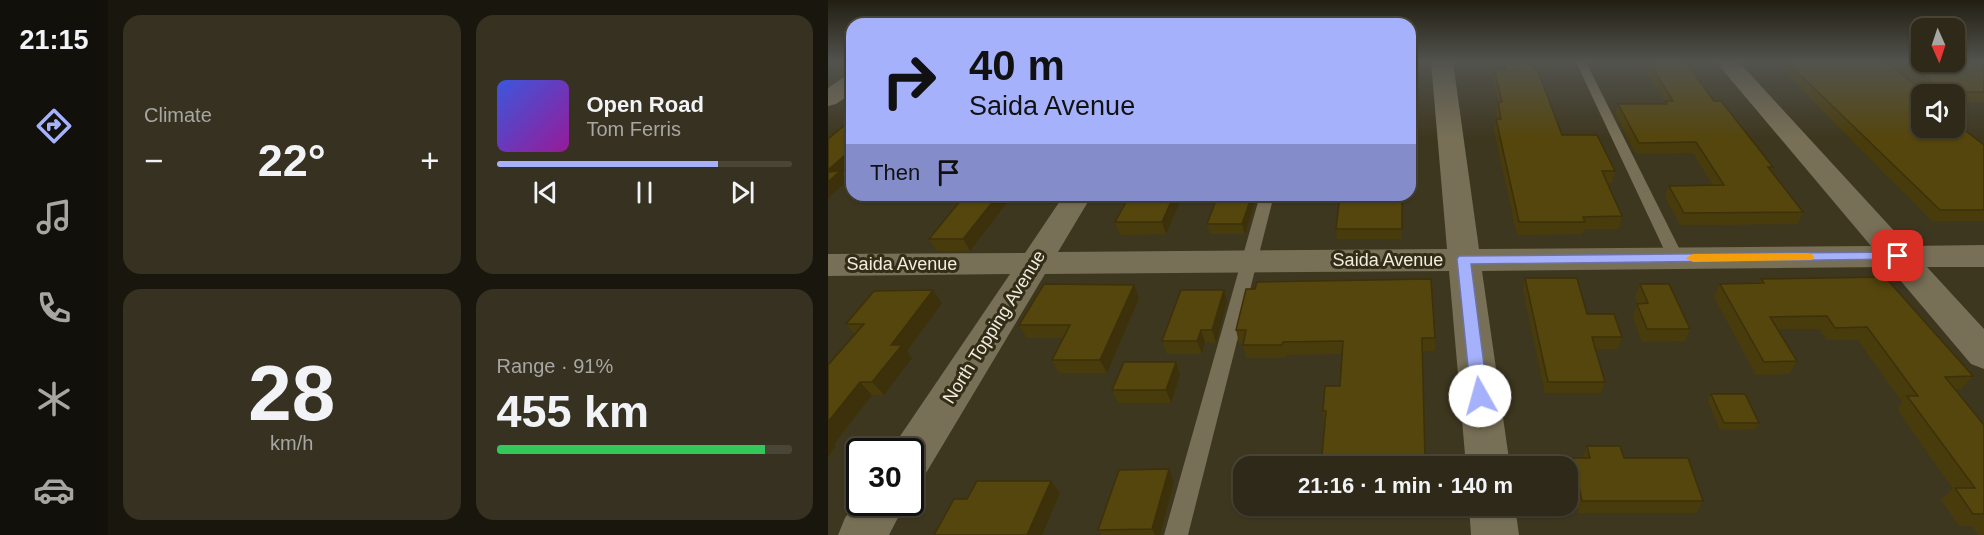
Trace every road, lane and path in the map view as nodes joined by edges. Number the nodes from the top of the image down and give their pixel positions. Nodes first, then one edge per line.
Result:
1 (845, 87) edge
2 (1445, 87) edge
3 (1593, 87) edge
4 (1749, 87) edge
5 (828, 99) edge
6 (1074, 201) edge
7 (1265, 201) edge
8 (1898, 256) junction
9 (1984, 256) edge
10 (1676, 258) junction
11 (1464, 259) junction
12 (1248, 261) junction
13 (1035, 262) junction
14 (828, 265) edge
15 (1984, 354) edge
16 (923, 438) edge
17 (1487, 456) edge
18 (874, 516) edge
19 (1493, 516) edge
20 (862, 535) edge
21 (1176, 535) edge
22 (1496, 535) edge

1 - 5 street
2 - 11 street
3 - 10 lane
4 - 8 street
6 - 13 street, North Topping Avenue
7 - 12 lane
8 - 9 street, Saida Avenue
8 - 10 street, Saida Avenue
8 - 15 street
10 - 11 street, Saida Avenue
11 - 12 street, Saida Avenue
11 - 17 street
12 - 13 street, Saida Avenue
12 - 21 lane
13 - 14 street, Saida Avenue
13 - 16 street, North Topping Avenue
18 - 20 street
19 - 22 street

